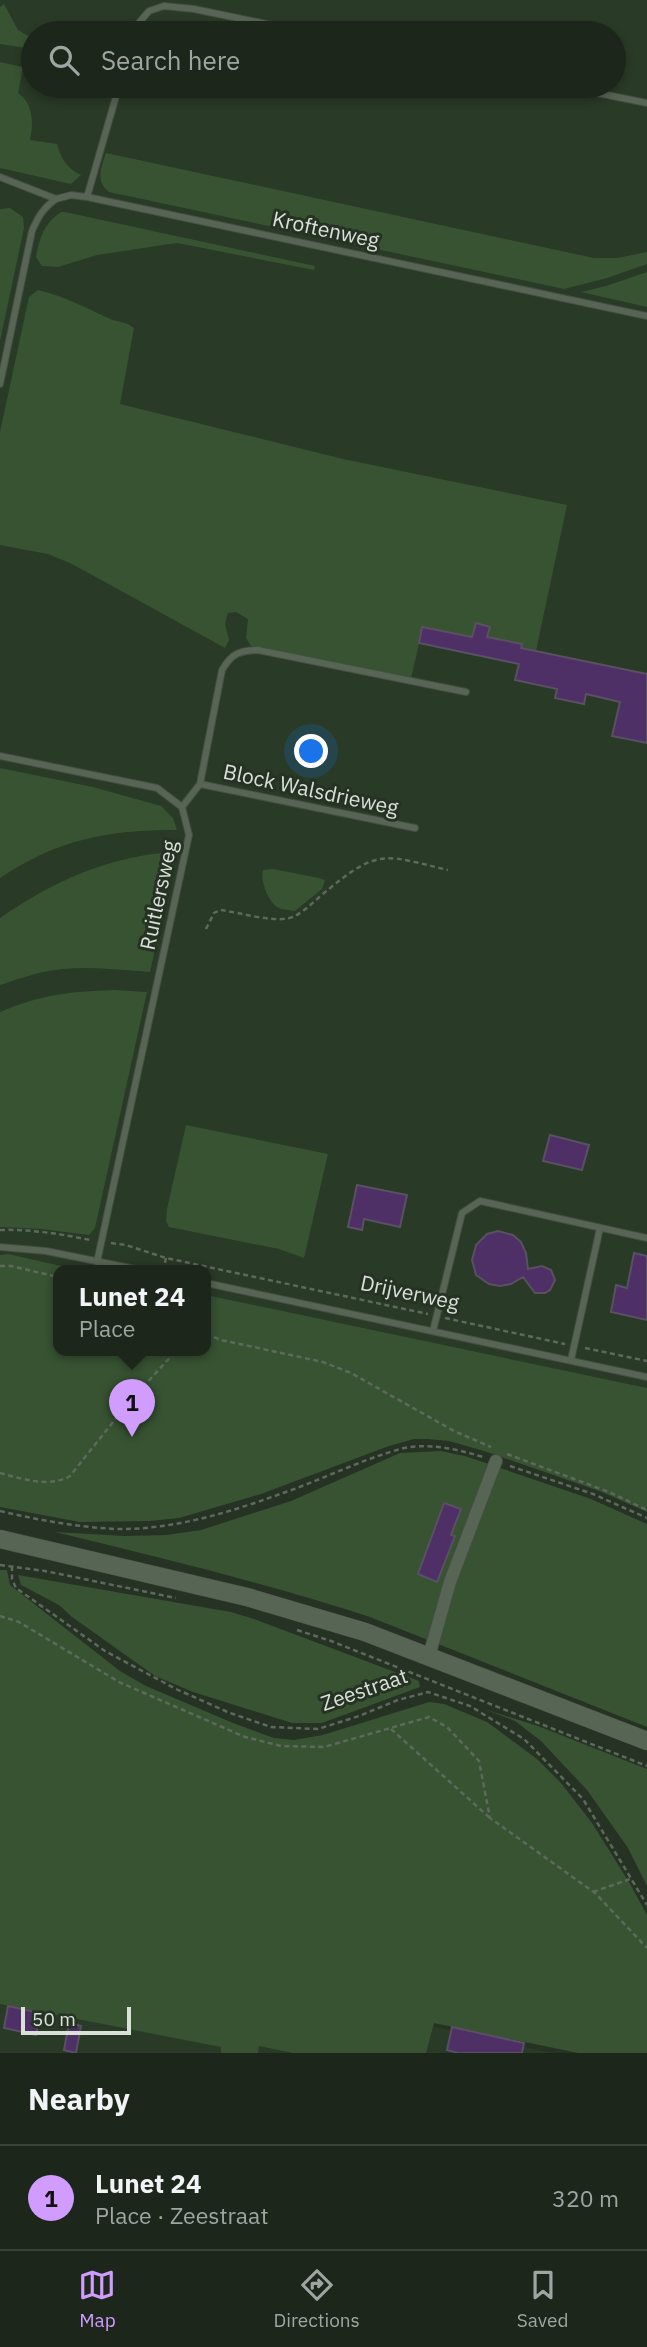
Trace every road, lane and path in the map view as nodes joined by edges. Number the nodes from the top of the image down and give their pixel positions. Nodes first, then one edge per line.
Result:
1 (140, 21) edge
2 (252, 21) edge
3 (116, 98) edge
4 (622, 98) edge
5 (647, 103) edge
6 (0, 177) edge
7 (87, 197) junction
8 (56, 199) junction
9 (647, 316) edge
10 (0, 384) edge
11 (466, 692) dead end
12 (0, 756) edge
13 (200, 784) junction
14 (182, 807) junction
15 (415, 828) dead end
16 (448, 870) dead end
17 (206, 929) dead end
18 (600, 1228) junction
19 (0, 1230) edge
20 (647, 1238) edge
21 (101, 1242) junction
22 (0, 1247) edge
23 (166, 1258) junction
24 (97, 1262) junction
25 (113, 1265) edge
26 (164, 1265) edge
27 (199, 1265) edge
28 (0, 1266) edge
29 (211, 1268) edge
30 (53, 1276) edge
31 (211, 1284) edge
32 (436, 1316) junction
33 (433, 1331) junction
34 (211, 1336) edge
35 (575, 1346) junction
36 (171, 1356) edge
37 (571, 1360) junction
38 (647, 1361) edge
39 (647, 1377) edge
40 (492, 1448) dead end
41 (499, 1456) junction
42 (0, 1473) edge
43 (647, 1510) edge
44 (0, 1511) edge
45 (647, 1518) edge
46 (0, 1539) edge
47 (0, 1565) edge
48 (12, 1566) junction
49 (187, 1601) dead end
50 (0, 1616) edge
51 (292, 1628) dead end
52 (429, 1656) junction
53 (391, 1729) junction
54 (647, 1741) edge
55 (647, 1766) edge
56 (490, 1818) junction
57 (631, 1879) junction
58 (593, 1892) junction
59 (647, 1905) edge
60 (647, 1948) edge

1 - 2 lane
3 - 7 lane
4 - 5 lane
6 - 8 lane, Kroftenweg
7 - 8 lane, Kroftenweg
7 - 9 lane, Kroftenweg
8 - 10 lane
11 - 13 lane
12 - 14 lane
13 - 14 lane
13 - 15 lane, Block Walsdrieweg
14 - 21 lane, Ruitlersweg
16 - 17 path
18 - 20 lane
18 - 32 lane
18 - 35 lane
19 - 21 path, Drijverweg
21 - 23 path, Drijverweg
21 - 24 lane, Ruitlersweg
22 - 24 lane
23 - 26 path
23 - 27 path, Drijverweg
24 - 25 lane
28 - 30 path
29 - 32 path, Drijverweg
31 - 33 lane, Drijverweg
32 - 33 lane
32 - 35 path, Drijverweg
33 - 37 lane, Drijverweg
34 - 40 path
35 - 37 lane
35 - 38 path, Drijverweg
36 - 42 path
37 - 39 lane, Drijverweg
41 - 43 path
41 - 44 path
41 - 45 path
41 - 52 street, Zeestraat
46 - 52 main road, Zeestraat
47 - 48 path
48 - 49 path
48 - 57 path, Zeestraat
50 - 53 path
51 - 55 path, Zeestraat
52 - 54 main road, Zeestraat
53 - 56 path
53 - 56 path
56 - 58 path
57 - 58 path
57 - 59 path, Zeestraat
58 - 60 path

